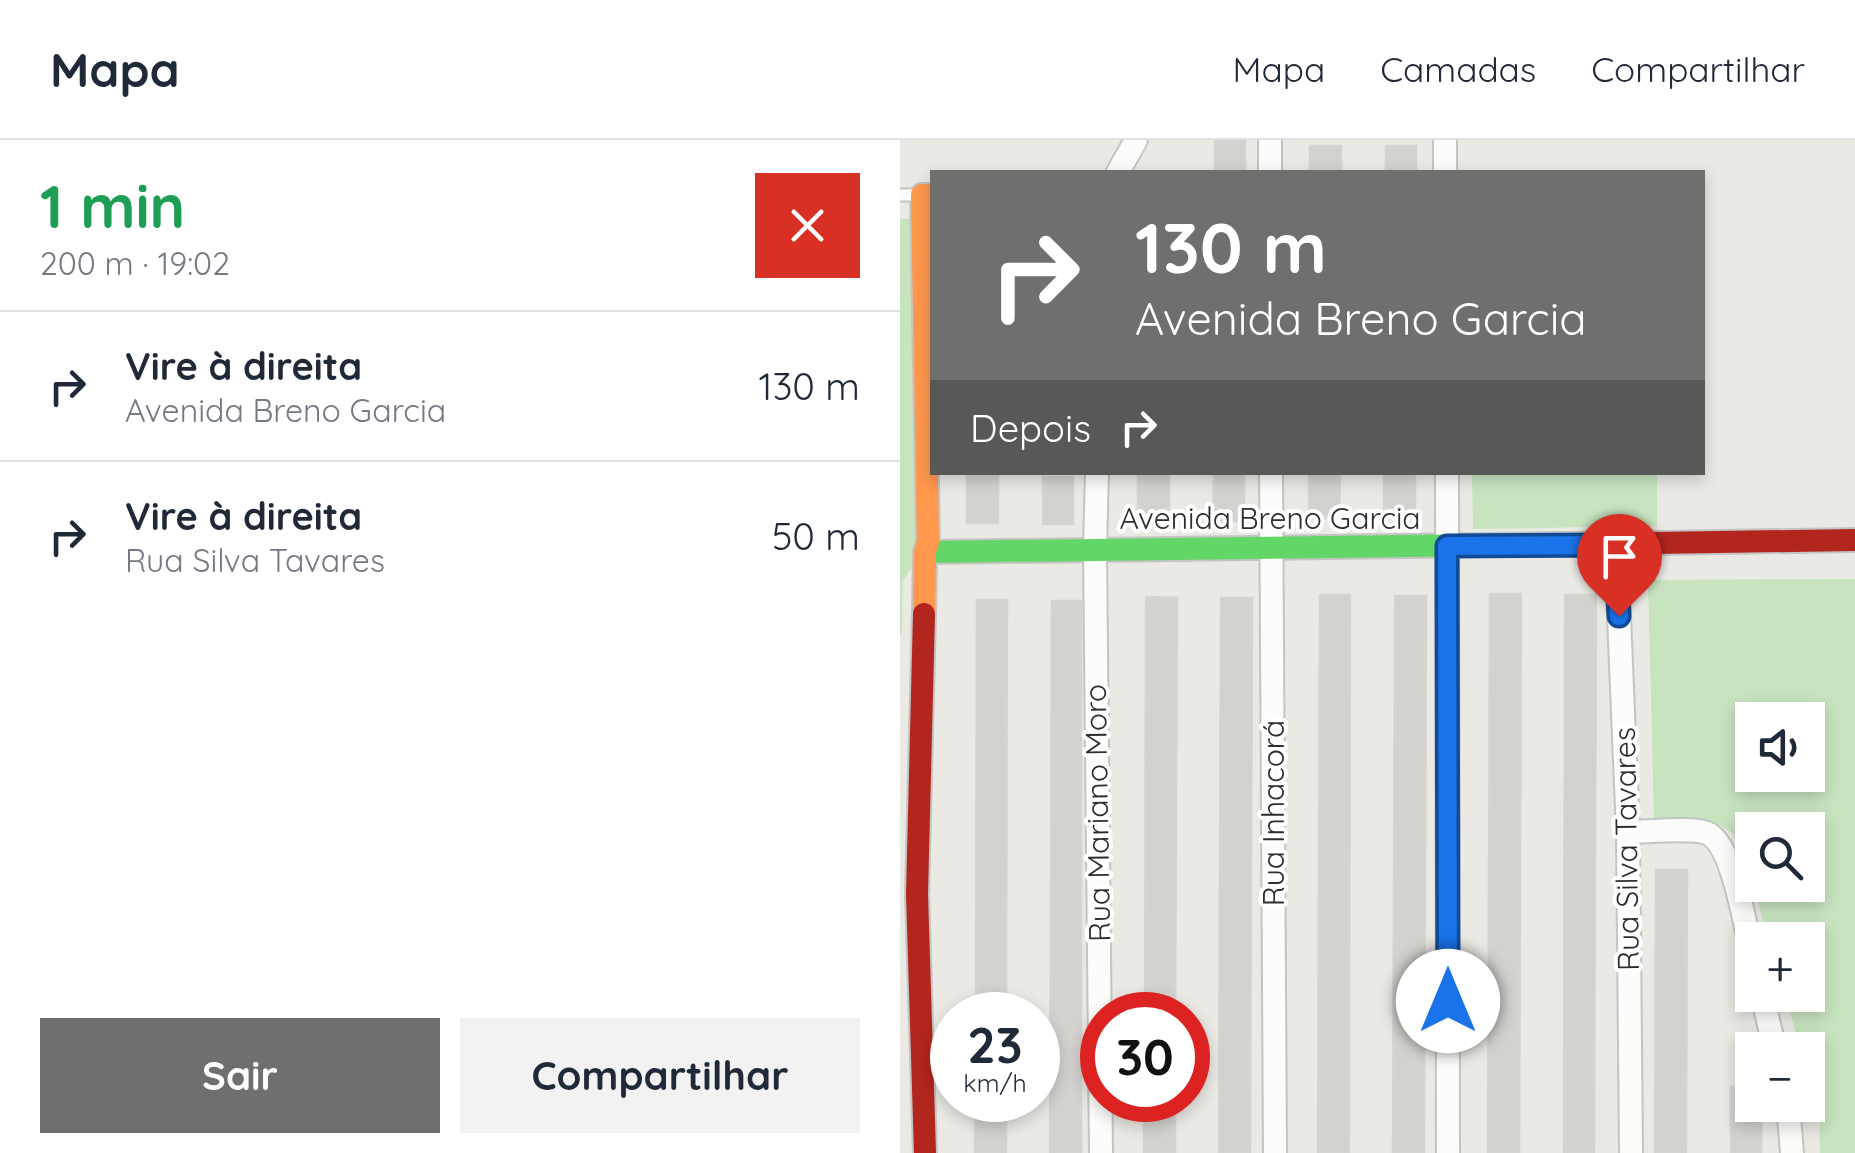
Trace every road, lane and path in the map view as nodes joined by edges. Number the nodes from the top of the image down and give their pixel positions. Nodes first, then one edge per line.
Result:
1 (1136, 140) edge
2 (1270, 140) edge
3 (1445, 140) edge
4 (1119, 170) edge
5 (1270, 170) edge
6 (1446, 170) edge
7 (918, 195) edge
8 (1097, 475) edge
9 (1271, 475) edge
10 (1446, 475) edge
11 (1855, 540) edge
12 (1616, 545) junction
13 (1447, 546) junction
14 (1272, 548) junction
15 (1095, 549) junction
16 (925, 552) junction
17 (1628, 832) junction
18 (909, 902) edge
19 (1744, 922) edge
20 (1789, 1122) edge
21 (925, 1153) edge
22 (1100, 1153) edge
23 (1275, 1153) edge
24 (1448, 1153) edge
25 (1631, 1153) edge
26 (1792, 1153) edge

1 - 4 street
2 - 5 street
3 - 6 street
7 - 16 street
8 - 15 street, Rua Mariano Moro
9 - 14 street, Rua Inhacorá
10 - 13 street
11 - 12 street, Avenida Breno Garcia
12 - 13 street, Avenida Breno Garcia
12 - 17 street, Rua Silva Tavares
13 - 14 street, Avenida Breno Garcia
13 - 24 street
14 - 15 street, Avenida Breno Garcia
14 - 23 street, Rua Inhacorá
15 - 16 street, Avenida Breno Garcia
15 - 22 street, Rua Mariano Moro
16 - 18 street
17 - 19 street
17 - 25 street, Rua Silva Tavares
18 - 21 street
20 - 26 street

